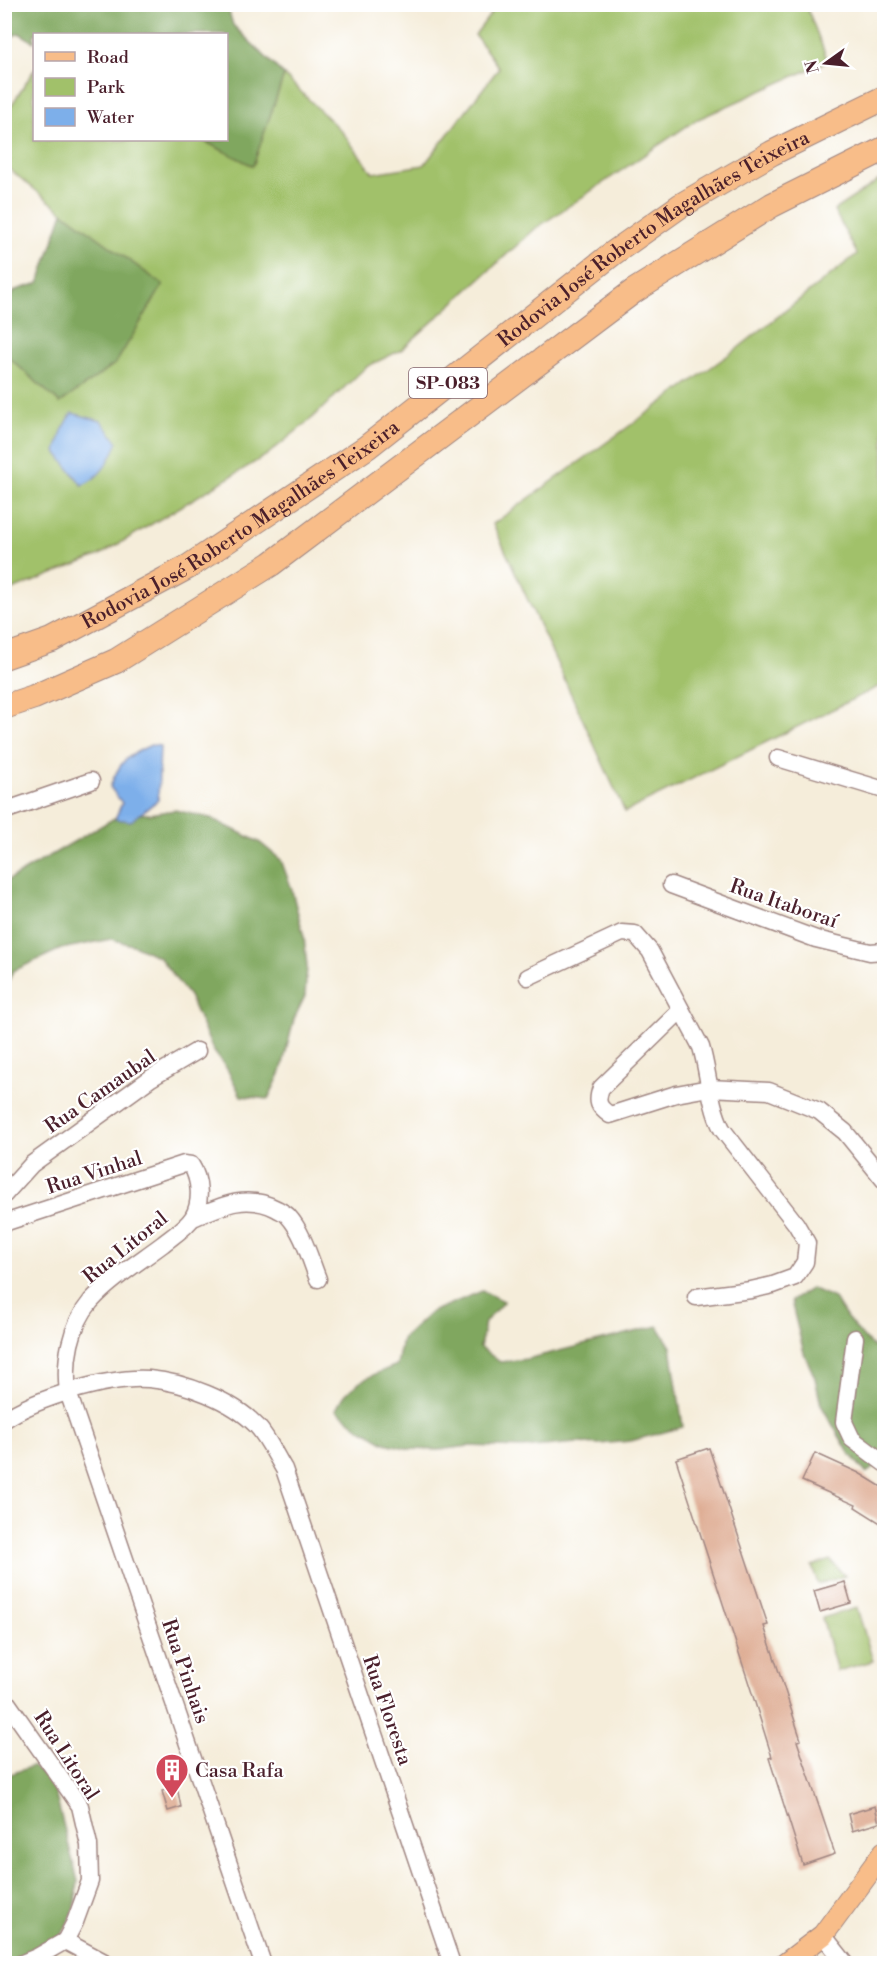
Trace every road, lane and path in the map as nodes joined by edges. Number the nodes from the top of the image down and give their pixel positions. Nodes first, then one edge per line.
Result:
1 (885, 98) edge
2 (885, 149) edge
3 (4, 657) edge
4 (4, 707) edge
5 (778, 758) dead end
6 (92, 781) dead end
7 (885, 790) edge
8 (4, 811) edge
9 (671, 885) dead end
10 (885, 951) edge
11 (528, 977) dead end
12 (681, 1010) junction
13 (197, 1051) dead end
14 (709, 1088) junction
15 (194, 1171) joint
16 (885, 1180) edge
17 (4, 1195) edge
18 (193, 1218) junction
19 (4, 1223) edge
20 (318, 1279) dead end
21 (696, 1297) dead end
22 (855, 1338) dead end
23 (68, 1392) junction
24 (4, 1420) edge
25 (885, 1463) edge
26 (4, 1698) edge
27 (885, 1852) edge
28 (822, 1935) junction
29 (65, 1941) junction
30 (43, 1960) edge
31 (20, 1964) edge
32 (108, 1964) edge
33 (263, 1964) edge
34 (452, 1964) edge
35 (786, 1964) edge
36 (846, 1964) edge

1 - 3 highway, Rodovia José Roberto Magalhães Teixeira / SP-083
2 - 4 highway, Rodovia José Roberto Magalhães Teixeira / SP-083
5 - 7 street
6 - 8 street
9 - 10 street, Rua Itaboraí
11 - 12 street
12 - 14 street
12 - 14 street
13 - 17 street, Rua Camaubal
14 - 16 street
14 - 21 street
15 - 18 street, Rua Litoral
15 - 19 street, Rua Vinhal
18 - 20 street
18 - 23 street, Rua Litoral
22 - 25 street
23 - 24 street
23 - 33 street, Rua Pinhais
23 - 34 street, Rua Floresta
26 - 29 street, Rua Litoral
27 - 28 main road
28 - 35 main road
28 - 36 street
29 - 30 street
29 - 32 street
30 - 31 street

